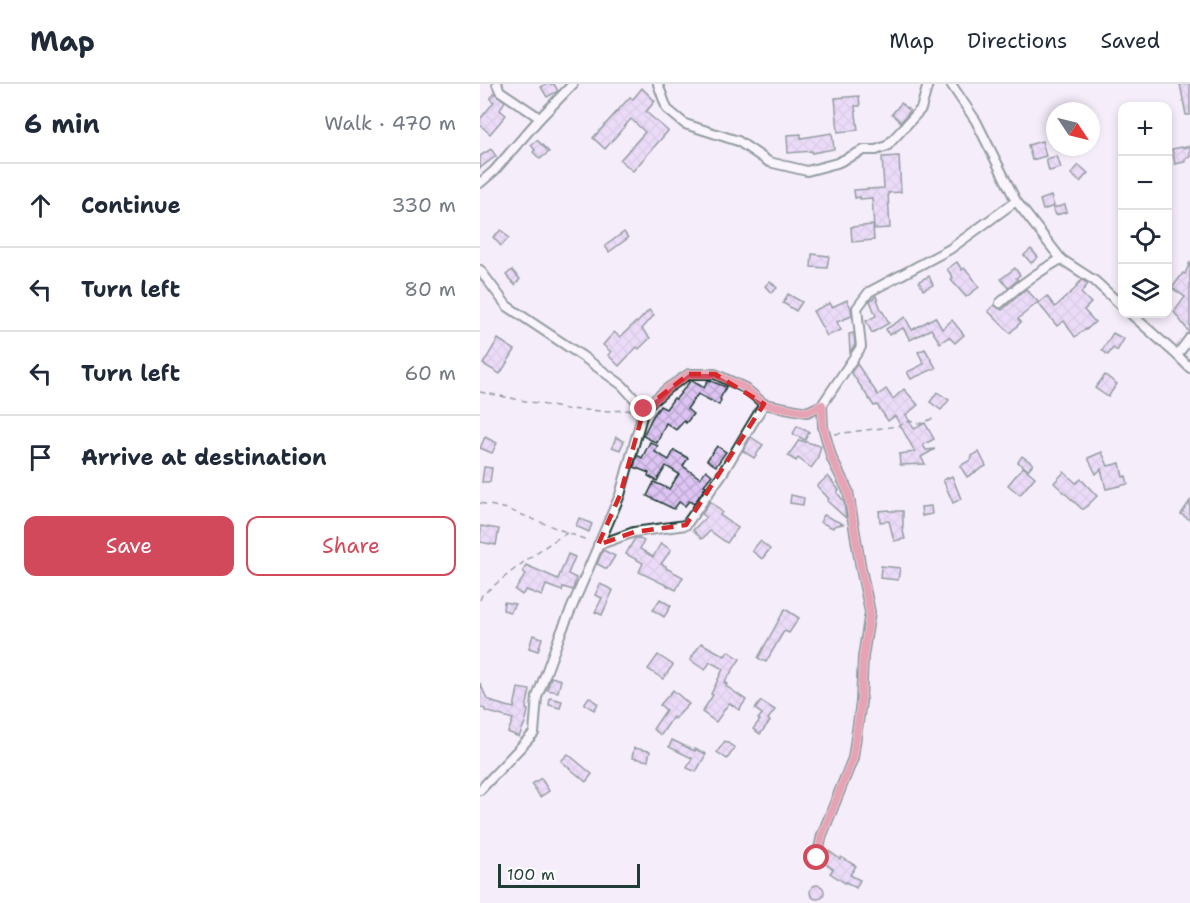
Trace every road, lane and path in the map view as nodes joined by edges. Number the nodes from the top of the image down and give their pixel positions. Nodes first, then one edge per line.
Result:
1 (497, 84) edge
2 (573, 84) edge
3 (658, 84) edge
4 (928, 84) edge
5 (951, 84) edge
6 (540, 118) junction
7 (480, 183) edge
8 (1016, 201) junction
9 (1061, 258) junction
10 (480, 270) edge
11 (1118, 302) edge
12 (1000, 303) dead end
13 (1135, 318) edge
14 (1190, 338) edge
15 (1177, 355) junction
16 (1190, 368) edge
17 (480, 392) edge
18 (764, 404) junction
19 (822, 405) junction
20 (644, 409) junction
21 (934, 418) dead end
22 (826, 435) junction
23 (480, 503) edge
24 (568, 532) junction
25 (598, 545) junction
26 (480, 600) edge
27 (480, 790) edge
28 (817, 858) dead end

1 - 6 street
2 - 6 street
3 - 4 street
5 - 8 street
6 - 7 street
8 - 9 street
8 - 19 street
9 - 11 street
9 - 12 street
10 - 20 street
13 - 15 street
14 - 15 street
15 - 16 street
17 - 20 path
18 - 19 street
18 - 20 street
18 - 25 street
19 - 22 street
20 - 25 street
21 - 22 path
22 - 28 street
23 - 24 path
24 - 25 path
24 - 26 path
25 - 27 street

